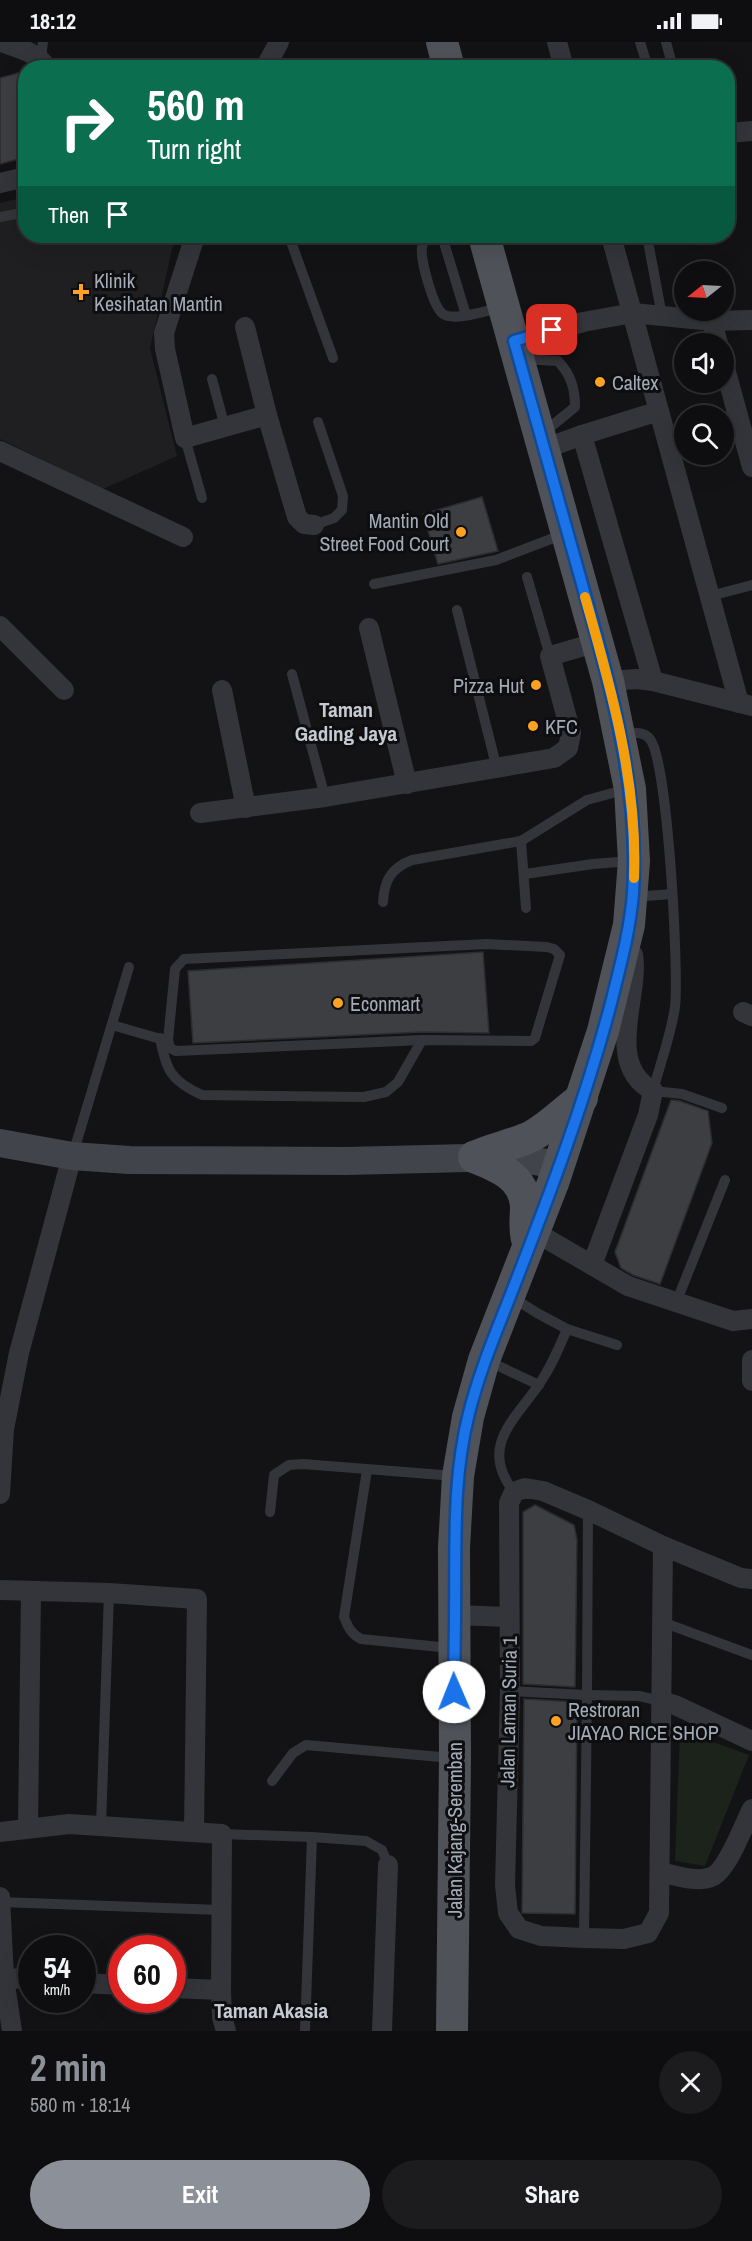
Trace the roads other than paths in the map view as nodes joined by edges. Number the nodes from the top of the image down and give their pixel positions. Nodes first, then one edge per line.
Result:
1 (2, 42) edge
2 (279, 42) edge
3 (426, 42) edge
4 (442, 42) edge
5 (557, 42) edge
6 (640, 42) edge
7 (666, 42) edge
8 (44, 56) edge
9 (267, 60) edge
10 (431, 60) edge
11 (447, 60) edge
12 (562, 60) edge
13 (646, 60) edge
14 (671, 60) edge
15 (752, 131) edge
16 (735, 132) edge
17 (18, 179) edge
18 (0, 183) edge
19 (18, 214) edge
20 (0, 217) edge
21 (193, 243) edge
22 (292, 243) edge
23 (424, 243) edge
24 (444, 243) edge
25 (486, 243) edge
26 (613, 243) edge
27 (648, 243) edge
28 (504, 306) junction
29 (633, 313) junction
30 (466, 315) junction
31 (662, 316) junction
32 (674, 317) edge
33 (734, 320) edge
34 (752, 320) edge
35 (712, 321) edge
36 (245, 327) dead end
37 (715, 333) edge
38 (517, 350) junction
39 (333, 358) dead end
40 (212, 379) dead end
41 (732, 393) edge
42 (659, 411) junction
43 (267, 416) junction
44 (318, 422) dead end
45 (225, 427) junction
46 (582, 435) junction
47 (185, 438) junction
48 (542, 442) junction
49 (0, 451) edge
50 (752, 467) edge
51 (202, 498) dead end
52 (314, 525) joint
53 (568, 532) junction
54 (183, 537) dead end
55 (527, 577) dead end
56 (374, 584) dead end
57 (752, 585) edge
58 (710, 596) junction
59 (457, 610) dead end
60 (0, 626) edge
61 (369, 628) dead end
62 (598, 642) junction
63 (550, 656) junction
64 (292, 674) dead end
65 (608, 681) junction
66 (653, 681) junction
67 (64, 690) dead end
68 (222, 690) dead end
69 (745, 704) edge
70 (621, 735) junction
71 (497, 769) junction
72 (407, 784) junction
73 (630, 789) junction
74 (325, 797) junction
75 (246, 808) junction
76 (200, 813) dead end
77 (521, 841) junction
78 (634, 861) junction
79 (525, 873) junction
80 (672, 894) junction
81 (383, 902) dead end
82 (526, 908) dead end
83 (631, 911) junction
84 (129, 967) dead end
85 (112, 1025) junction
86 (164, 1039) junction
87 (422, 1040) junction
88 (653, 1091) junction
89 (582, 1098) junction
90 (722, 1108) dead end
91 (0, 1143) edge
92 (72, 1156) junction
93 (474, 1157) junction
94 (560, 1165) junction
95 (725, 1180) dead end
96 (531, 1240) junction
97 (592, 1265) junction
98 (511, 1296) junction
99 (676, 1303) junction
100 (751, 1323) edge
101 (567, 1329) junction
102 (617, 1345) dead end
103 (10, 1351) edge
104 (484, 1360) junction
105 (752, 1360) edge
106 (752, 1381) edge
107 (539, 1385) junction
108 (2, 1429) edge
109 (1, 1469) edge
110 (367, 1470) junction
111 (458, 1476) junction
112 (514, 1492) junction
113 (0, 1494) edge
114 (588, 1510) junction
115 (270, 1512) dead end
116 (663, 1546) junction
117 (752, 1579) edge
118 (0, 1590) edge
119 (31, 1591) junction
120 (109, 1593) junction
121 (455, 1615) junction
122 (509, 1617) junction
123 (662, 1622) junction
124 (454, 1648) junction
125 (752, 1655) edge
126 (510, 1691) junction
127 (587, 1695) junction
128 (661, 1701) junction
129 (752, 1741) edge
130 (455, 1758) junction
131 (272, 1781) dead end
132 (752, 1809) edge
133 (101, 1826) junction
134 (28, 1828) junction
135 (0, 1832) edge
136 (194, 1833) junction
137 (222, 1834) junction
138 (312, 1837) junction
139 (388, 1865) joint
140 (660, 1872) junction
141 (0, 1897) edge
142 (0, 1902) edge
143 (221, 1910) junction
144 (584, 1938) junction
145 (2, 1978) edge
146 (18, 1979) edge
147 (186, 1989) edge
148 (221, 1990) junction
149 (12, 2031) edge
150 (226, 2031) edge
151 (305, 2031) edge
152 (382, 2031) edge
153 (452, 2031) edge

1 - 8 street
2 - 9 street
3 - 10 main road
4 - 11 main road
5 - 12 street
6 - 13 lane
7 - 14 lane
15 - 16 street
17 - 18 street
19 - 20 lane
21 - 47 street
22 - 39 lane
23 - 30 lane
24 - 30 lane
25 - 28 main road, Jalan Kajang-Seremban
26 - 29 street
27 - 31 lane
28 - 30 lane
28 - 38 main road, Jalan Kajang-Seremban
29 - 31 street
29 - 38 street
29 - 42 street
31 - 32 street
33 - 34 street
35 - 37 street
36 - 43 street
38 - 48 main road, Jalan Kajang-Seremban
38 - 48 lane
40 - 45 lane
41 - 50 street
42 - 46 street
42 - 58 street
43 - 45 street
43 - 52 street
44 - 52 lane
45 - 47 street
46 - 48 street
46 - 66 street
47 - 51 lane
48 - 53 main road, Jalan Kajang-Seremban
49 - 54 street
53 - 56 lane
53 - 62 main road, Jalan Kajang-Seremban
55 - 63 lane
57 - 58 lane
58 - 69 street
59 - 71 lane
60 - 67 street
61 - 72 street
62 - 63 street
62 - 65 main road, Jalan Kajang-Seremban
63 - 71 street
64 - 74 lane
65 - 66 street
65 - 70 main road, Jalan Kajang-Seremban
66 - 69 street
68 - 75 street
70 - 73 main road, Jalan Kajang-Seremban
70 - 80 lane
71 - 72 street
72 - 74 street
73 - 77 lane
73 - 78 main road, Jalan Kajang-Seremban
74 - 75 street
75 - 76 street
77 - 79 lane
77 - 81 lane
78 - 79 lane
78 - 83 main road, Jalan Kajang-Seremban
79 - 82 lane
80 - 83 lane
80 - 88 lane
83 - 88 street
83 - 89 main road, Jalan Kajang-Seremban
84 - 85 lane
85 - 86 lane
85 - 92 lane
86 - 87 lane
86 - 87 lane
86 - 87 lane
88 - 90 lane
88 - 97 street
89 - 93 main road
89 - 94 main road, Jalan Kajang-Seremban
91 - 92 main road
92 - 93 main road
92 - 103 street
93 - 94 main road
93 - 96 main road
94 - 96 main road, Jalan Kajang-Seremban
95 - 99 lane
96 - 97 street
96 - 98 main road, Jalan Kajang-Seremban
97 - 99 street
98 - 101 lane
98 - 104 main road, Jalan Kajang-Seremban
99 - 100 street
101 - 102 lane
101 - 107 lane
103 - 108 street
104 - 107 lane
104 - 111 main road, Jalan Kajang-Seremban
105 - 106 street
107 - 112 lane
108 - 109 street
109 - 113 street
110 - 111 lane
110 - 115 lane
110 - 124 lane
111 - 121 main road, Jalan Kajang-Seremban
112 - 114 street
112 - 122 street, Jalan Laman Suria 1
114 - 116 street
114 - 127 lane
116 - 117 street
116 - 123 street
118 - 119 street
119 - 120 street
119 - 134 street
120 - 133 lane
120 - 136 street
121 - 122 street
121 - 124 main road, Jalan Kajang-Seremban
122 - 126 street, Jalan Laman Suria 1
123 - 125 lane
123 - 128 street
124 - 130 main road, Jalan Kajang-Seremban
126 - 127 lane
126 - 144 street, Jalan Laman Suria 1
127 - 128 lane
127 - 144 lane
128 - 129 street
128 - 140 street
130 - 131 lane
130 - 153 main road, Jalan Kajang-Seremban
132 - 140 street
133 - 134 street
133 - 136 street
134 - 135 street
136 - 137 street
137 - 138 lane
137 - 143 street
138 - 139 lane
138 - 151 lane
139 - 152 street
140 - 144 street
141 - 142 street
142 - 143 lane
142 - 145 street
143 - 148 street
145 - 146 street
145 - 149 street
147 - 148 street
148 - 150 street

